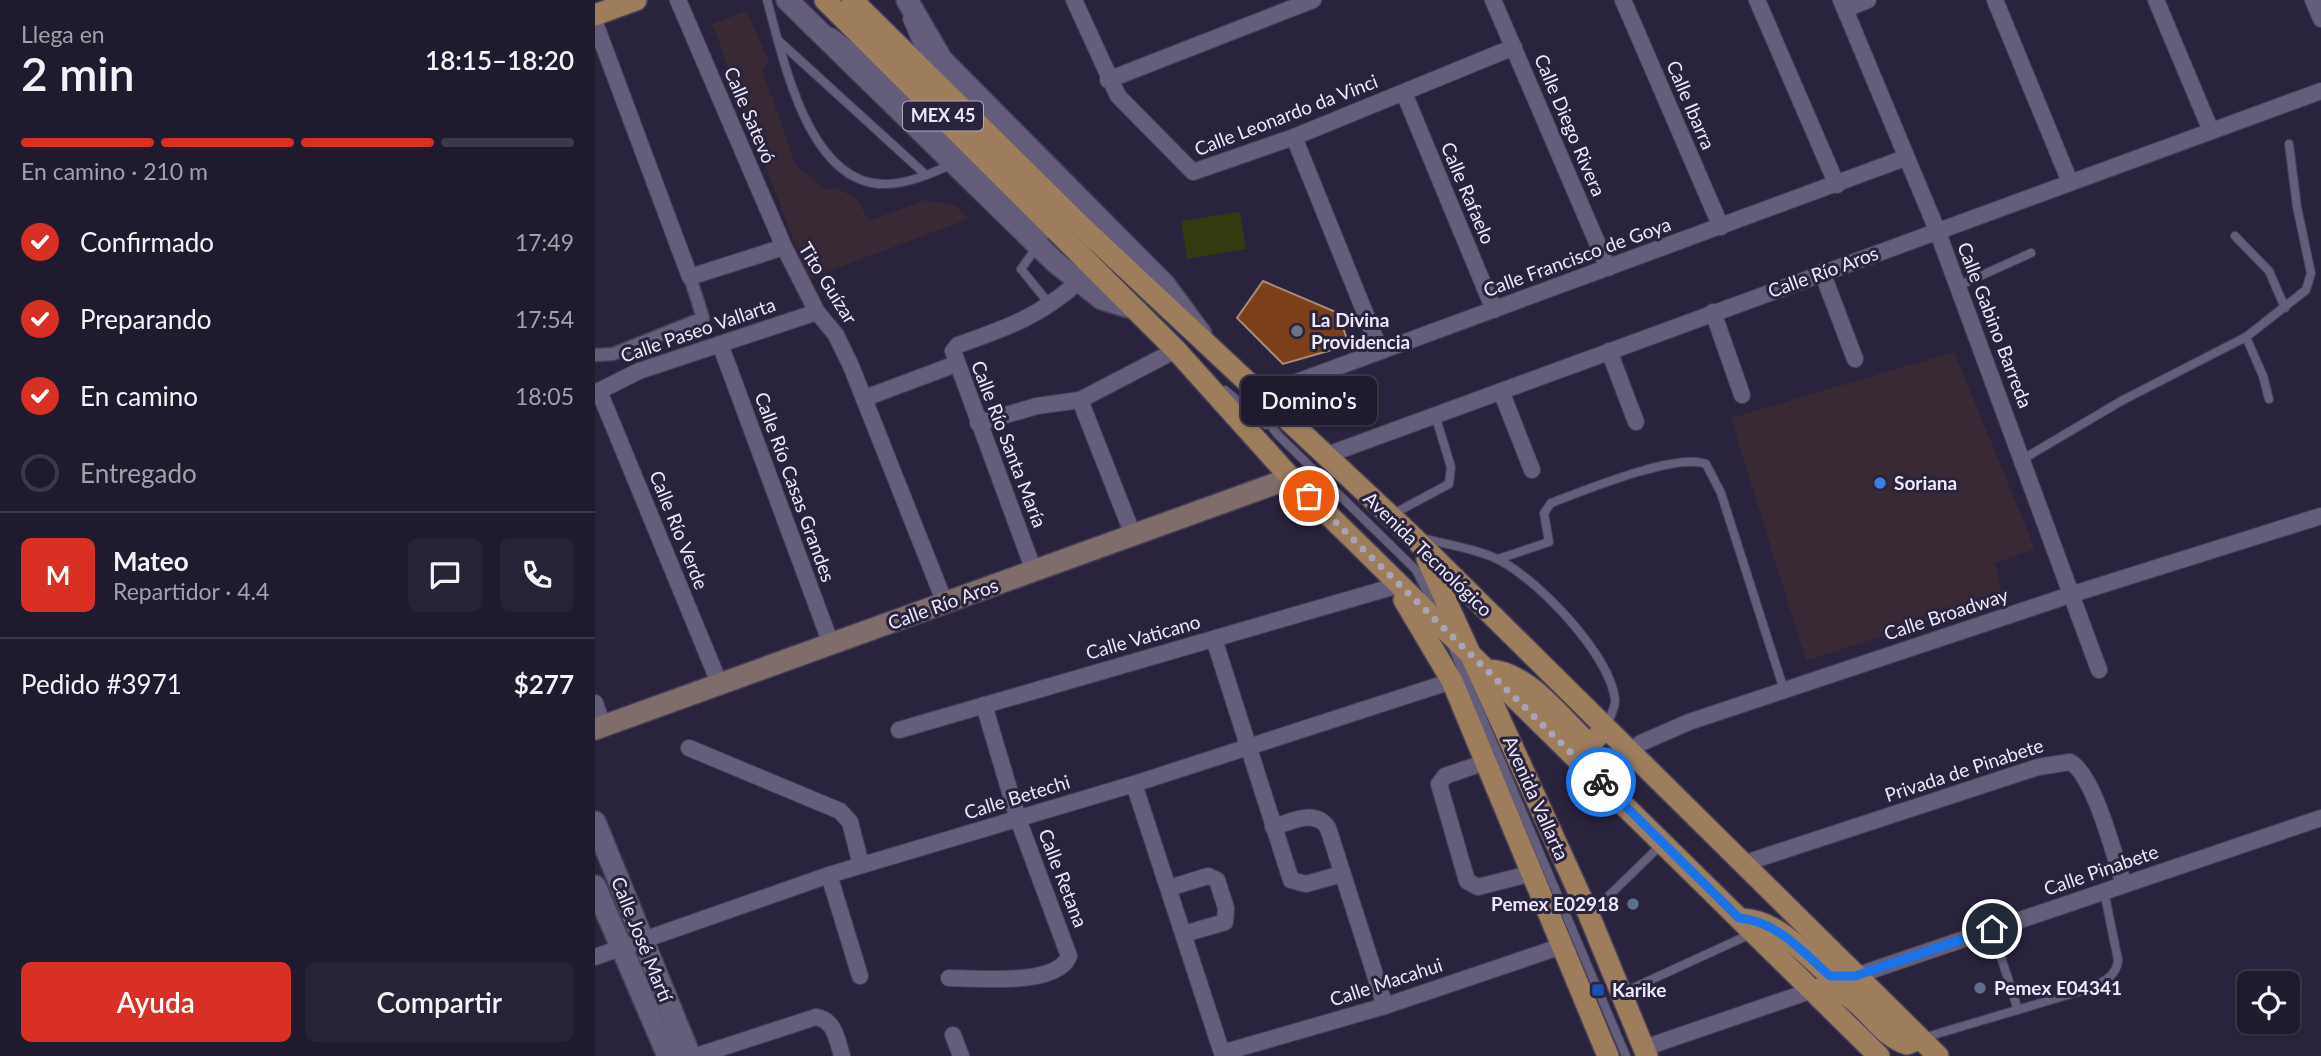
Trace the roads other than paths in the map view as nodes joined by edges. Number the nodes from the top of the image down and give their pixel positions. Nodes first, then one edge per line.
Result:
1 (636, 0) edge
2 (678, 0) edge
3 (767, 0) edge
4 (852, 0) edge
5 (899, 0) edge
6 (907, 0) edge
7 (1074, 0) edge
8 (1314, 0) edge
9 (1493, 0) edge
10 (1623, 0) edge
11 (1758, 0) edge
12 (1868, 0) edge
13 (1995, 0) edge
14 (2156, 0) edge
15 (2313, 0) edge
16 (804, 5) edge
17 (1843, 5) edge
18 (595, 15) edge
19 (2321, 19) edge
20 (595, 23) edge
21 (778, 40) junction
22 (1514, 47) junction
23 (1108, 80) junction
24 (2321, 92) edge
25 (1404, 93) junction
26 (2211, 131) junction
27 (1294, 137) junction
28 (2289, 144) dead end
29 (1905, 158) junction
30 (956, 163) junction
31 (926, 175) junction
32 (2070, 182) junction
33 (1837, 185) junction
34 (1721, 226) junction
35 (1937, 230) junction
36 (2235, 236) dead end
37 (1039, 245) junction
38 (784, 247) junction
39 (2031, 253) dead end
40 (1608, 268) junction
41 (1822, 272) junction
42 (690, 277) junction
43 (1078, 282) junction
44 (1958, 286) junction
45 (1051, 306) junction
46 (1131, 308) junction
47 (2285, 308) junction
48 (1494, 310) junction
49 (817, 312) junction
50 (1713, 312) junction
51 (2246, 337) junction
52 (1204, 339) junction
53 (720, 344) junction
54 (1176, 350) junction
55 (1380, 350) junction
56 (1609, 351) junction
57 (595, 355) edge
58 (1855, 359) dead end
59 (956, 364) junction
60 (597, 391) edge
61 (1501, 391) junction
62 (1264, 394) junction
63 (1742, 395) dead end
64 (865, 398) junction
65 (2269, 399) dead end
66 (1080, 400) junction
67 (1435, 415) junction
68 (1636, 422) dead end
69 (978, 423) junction
70 (1278, 435) junction
71 (1327, 455) junction
72 (2023, 459) junction
73 (1532, 470) dead end
74 (1291, 478) junction
75 (1390, 515) junction
76 (2321, 516) edge
77 (1133, 535) junction
78 (1415, 539) junction
79 (1498, 559) junction
80 (1034, 570) junction
81 (1399, 585) junction
82 (2073, 594) junction
83 (945, 603) junction
84 (1446, 630) junction
85 (1214, 639) junction
86 (831, 644) junction
87 (1471, 655) junction
88 (1487, 670) junction
89 (2099, 670) dead end
90 (1452, 681) junction
91 (720, 685) junction
92 (1784, 690) junction
93 (595, 703) edge
94 (984, 705) junction
95 (599, 728) edge
96 (1605, 729) junction
97 (899, 730) dead end
98 (1249, 745) junction
99 (689, 748) dead end
100 (1629, 752) junction
101 (1486, 762) junction
102 (1599, 781) junction
103 (1133, 784) junction
104 (2321, 818) edge
105 (1018, 819) junction
106 (595, 822) edge
107 (1273, 827) junction
108 (1663, 844) junction
109 (1742, 864) junction
110 (861, 865) junction
111 (1533, 873) junction
112 (1342, 874) junction
113 (829, 875) junction
114 (2124, 884) junction
115 (595, 886) edge
116 (1169, 888) junction
117 (2104, 891) junction
118 (1589, 915) junction
119 (1747, 926) junction
120 (1992, 929) junction
121 (1184, 933) junction
122 (641, 939) junction
123 (1562, 946) junction
124 (621, 947) junction
125 (595, 957) edge
126 (860, 976) dead end
127 (1855, 976) junction
128 (949, 978) dead end
129 (1813, 990) junction
130 (1622, 993) junction
131 (1385, 1006) junction
132 (2018, 1010) junction
133 (953, 1035) dead end
134 (1920, 1039) junction
135 (1639, 1053) edge
136 (1218, 1055) edge
137 (668, 1056) edge
138 (690, 1056) edge
139 (696, 1056) edge
140 (842, 1056) edge
141 (961, 1056) edge
142 (1608, 1056) edge
143 (1879, 1056) edge
144 (1938, 1056) edge

1 - 18 main road
2 - 38 street, Calle Satevó
3 - 21 lane
4 - 52 main road, Avenida Tecnológico / MEX 45
5 - 52 lane
6 - 52 street
7 - 23 street, Calle Leonardo da Vinci
8 - 23 street
9 - 22 street, Calle Diego Rivera
10 - 34 street, Calle Ibarra
11 - 33 street
12 - 17 street
13 - 32 street
14 - 26 street
15 - 19 street
16 - 30 street
16 - 46 lane
16 - 46 main road, MEX 45
17 - 29 street, Calle Gabino Barreda
20 - 42 street
21 - 31 lane
21 - 31 lane
22 - 25 street, Calle Leonardo da Vinci
22 - 40 street, Calle Diego Rivera
23 - 27 street, Calle Leonardo da Vinci
24 - 26 street, Calle Río Aros
25 - 27 street, Calle Leonardo da Vinci
25 - 48 street, Calle Rafaelo
26 - 32 street, Calle Río Aros
27 - 55 street
28 - 47 lane
29 - 33 street, Calle Francisco de Goya
29 - 35 street, Calle Gabino Barreda
30 - 31 lane
30 - 37 street
32 - 35 street, Calle Río Aros
33 - 34 street, Calle Francisco de Goya
34 - 40 street, Calle Francisco de Goya
35 - 41 street, Calle Río Aros
35 - 44 street, Calle Gabino Barreda
36 - 47 lane
37 - 43 street
37 - 45 lane
38 - 42 street, Tito Guízar
38 - 49 street, Tito Guízar
39 - 44 lane
40 - 48 street, Calle Francisco de Goya
41 - 50 street, Calle Río Aros
41 - 58 street
42 - 57 street, Calle Paseo Vallarta
43 - 45 street, Calle Río Santa María
43 - 46 street
44 - 72 street, Calle Gabino Barreda
45 - 59 street, Calle Río Santa María
46 - 54 main road, MEX 45
47 - 51 lane
48 - 55 street, Calle Francisco de Goya
49 - 53 street, Calle Paseo Vallarta
49 - 64 street, Tito Guízar
50 - 56 street, Calle Río Aros
50 - 63 street
51 - 65 lane
51 - 72 lane
52 - 62 main road, Avenida Tecnológico / MEX 45
52 - 70 lane
53 - 60 street, Calle Paseo Vallarta
53 - 86 street, Calle Río Casas Grandes
54 - 66 street
54 - 70 lane
54 - 74 main road, MEX 45
55 - 62 street, Calle Francisco de Goya
56 - 61 street, Calle Río Aros
56 - 68 street
59 - 64 street
59 - 69 street, Calle Río Santa María
60 - 91 street, Calle Río Verde
61 - 67 street, Calle Río Aros
61 - 73 street
62 - 71 main road, Avenida Tecnológico / MEX 45
64 - 83 street, Tito Guízar
66 - 69 street
66 - 77 street
67 - 71 street, Calle Río Aros
67 - 75 lane
69 - 80 street, Calle Río Santa María
70 - 84 lane
71 - 75 main road, Avenida Tecnológico / MEX 45
72 - 82 street, Calle Gabino Barreda
74 - 77 main road, Calle Río Aros
74 - 81 main road, MEX 45
75 - 78 main road, Avenida Tecnológico / MEX 45
76 - 82 street, Calle Broadway
77 - 80 main road, Calle Río Aros
78 - 79 lane
78 - 87 main road, Avenida Vallarta
78 - 96 main road, Avenida Tecnológico / MEX 45
79 - 92 lane
79 - 96 lane
80 - 83 main road, Calle Río Aros
81 - 84 main road, MEX 45
81 - 85 street, Calle Vaticano
81 - 90 main road, Avenida Vallarta
82 - 89 street, Calle Gabino Barreda
82 - 92 street, Calle Broadway
83 - 86 main road, Calle Río Aros
84 - 87 main road, MEX 45
84 - 135 lane
85 - 94 street, Calle Vaticano
85 - 98 street
86 - 91 main road, Calle Río Aros
87 - 88 main road, MEX 45
87 - 118 main road, Avenida Vallarta
88 - 96 main road
88 - 102 main road, MEX 45
90 - 98 street, Calle Betechi
90 - 101 main road, Avenida Vallarta
91 - 95 main road, Calle Río Aros
92 - 100 street, Calle Broadway
93 - 95 street
94 - 97 street, Calle Vaticano
94 - 105 street, Calle Retana
96 - 100 main road, Avenida Tecnológico / MEX 45
98 - 103 street, Calle Betechi
98 - 107 street
99 - 110 street
100 - 102 street, Calle Broadway
100 - 109 main road, Avenida Tecnológico / MEX 45
101 - 111 main road, Avenida Vallarta
101 - 111 street
102 - 108 main road, MEX 45
103 - 105 street, Calle Betechi
103 - 116 street
104 - 114 street, Calle Pinabete
105 - 110 street, Calle Betechi
105 - 128 street, Calle Retana
106 - 122 street, Calle José Martí
107 - 112 street
107 - 112 street
108 - 118 lane
108 - 119 main road, MEX 45
109 - 114 street, Privada de Pinabete
109 - 127 main road, Avenida Tecnológico / MEX 45
110 - 113 street, Calle Betechi
111 - 123 main road, Avenida Vallarta
112 - 131 street
113 - 122 street, Calle Betechi
113 - 126 street
114 - 117 street, Calle Pinabete
115 - 124 street, Calle José Martí
116 - 121 street
116 - 121 street
117 - 120 street, Calle Pinabete
117 - 132 lane
118 - 130 main road, Avenida Vallarta
119 - 127 main road
119 - 129 main road, MEX 45
119 - 130 lane
120 - 127 street, Calle Pinabete
120 - 132 lane
121 - 136 street
122 - 124 street, Calle Betechi
122 - 138 street, Calle José Martí
123 - 131 street, Calle Macahui
123 - 142 main road, Avenida Vallarta
124 - 125 street, Calle Betechi
124 - 137 street, Calle José Martí
127 - 134 main road, Avenida Tecnológico / MEX 45
129 - 134 main road
129 - 135 street
129 - 143 main road, MEX 45
130 - 135 main road, Avenida Vallarta
131 - 136 street, Calle Macahui
132 - 134 lane
133 - 141 street
134 - 144 main road, Avenida Tecnológico / MEX 45
139 - 140 street

